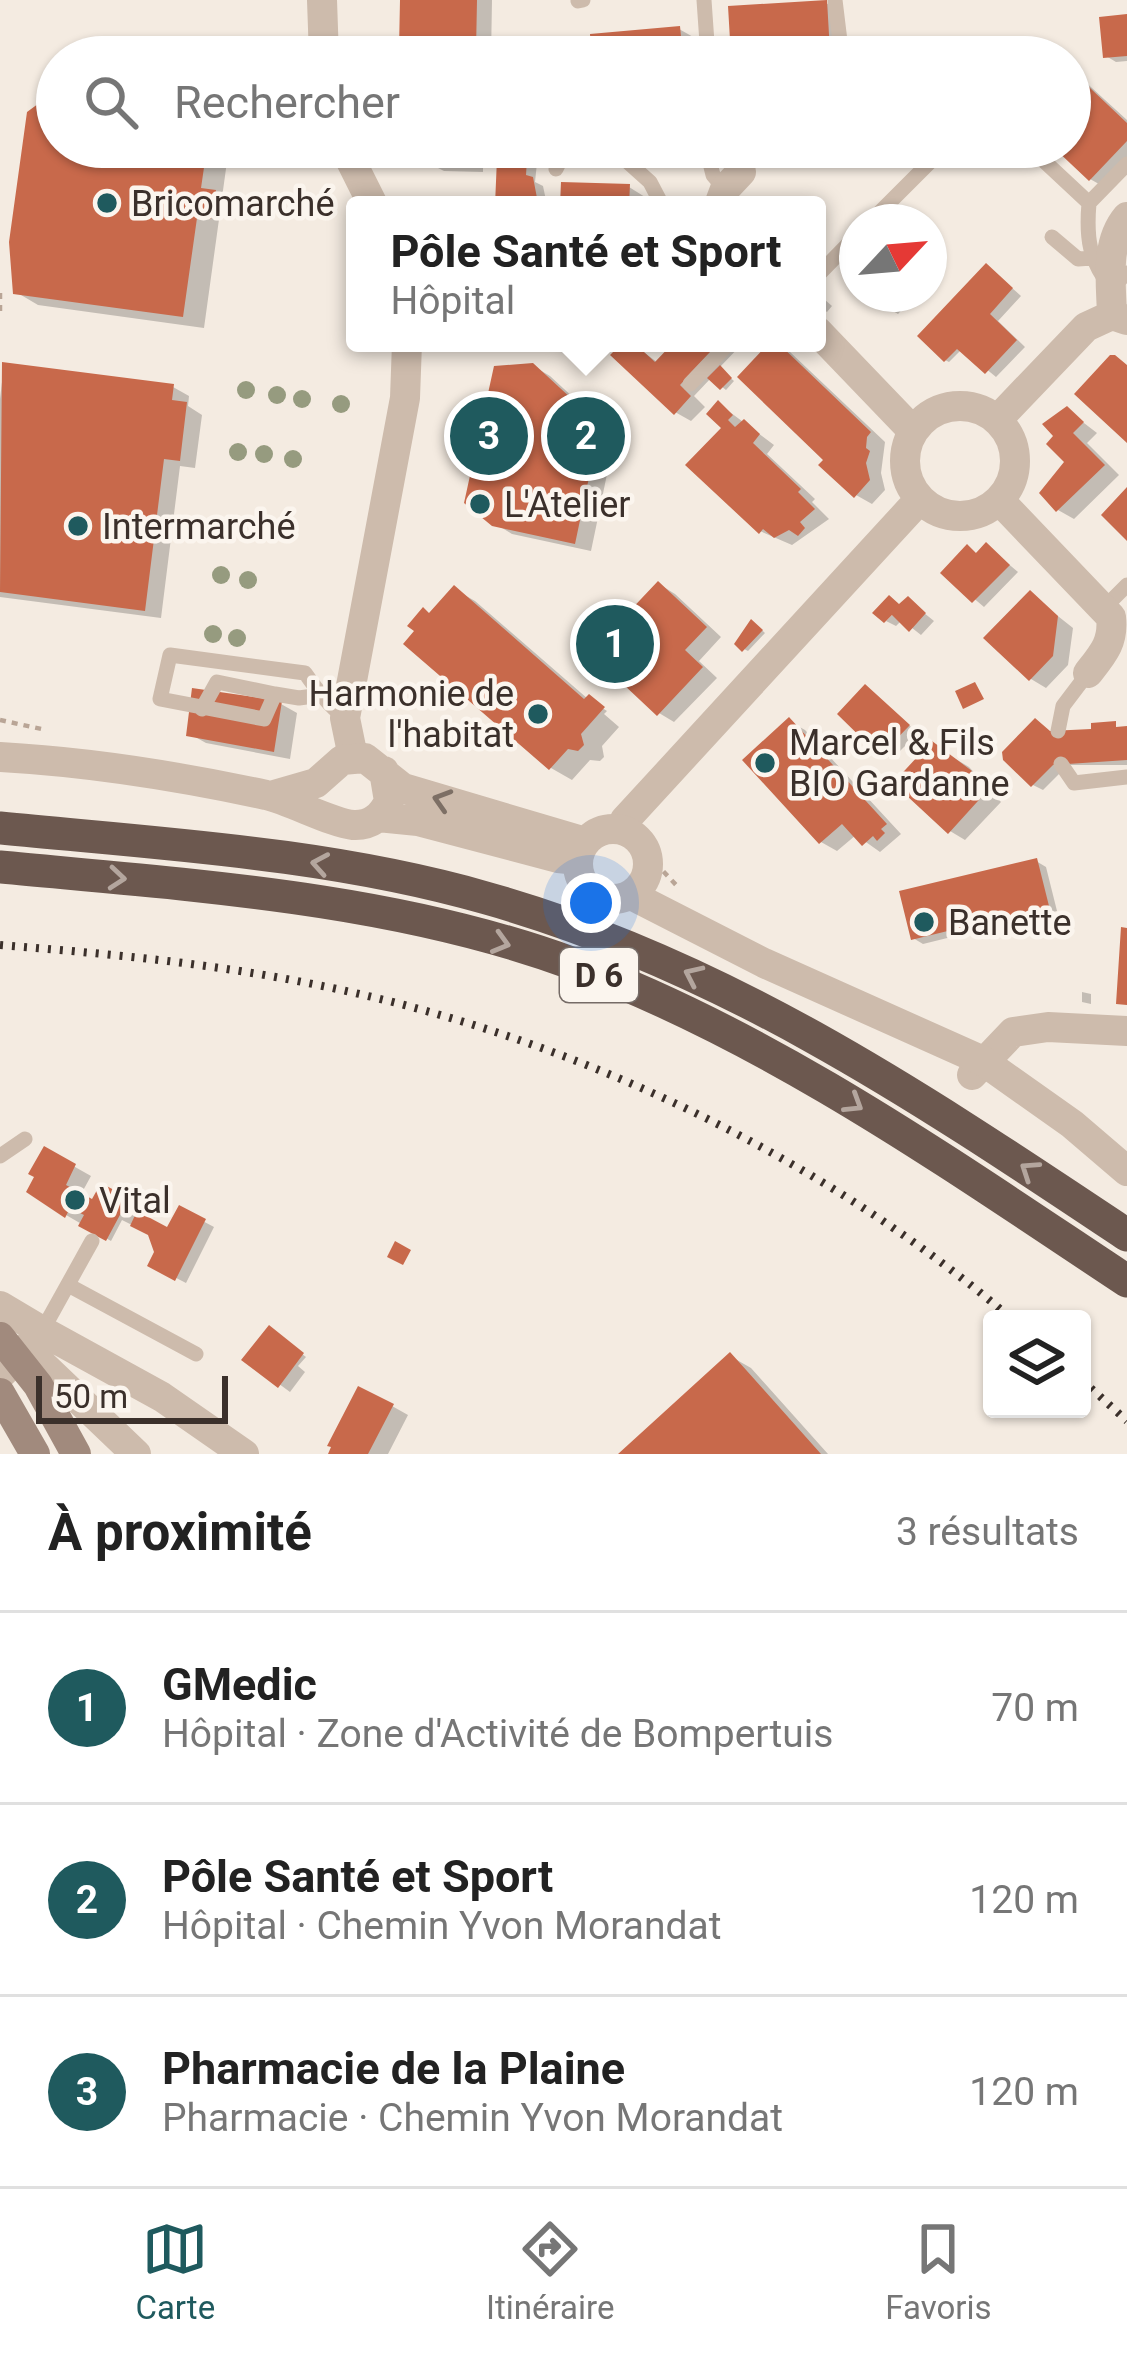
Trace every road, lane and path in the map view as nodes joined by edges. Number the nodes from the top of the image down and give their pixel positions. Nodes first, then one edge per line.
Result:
1 (322, 0) edge
2 (704, 0) edge
3 (835, 0) edge
4 (323, 36) edge
5 (707, 36) edge
6 (839, 36) edge
7 (1127, 164) edge
8 (354, 168) edge
9 (634, 168) edge
10 (924, 168) edge
11 (1052, 168) edge
12 (368, 196) edge
13 (657, 196) edge
14 (1089, 203) junction
15 (888, 204) edge
16 (1127, 217) edge
17 (1052, 237) dead end
18 (1115, 278) edge
19 (0, 292) edge
20 (0, 316) edge
21 (826, 340) edge
22 (407, 352) edge
23 (720, 352) edge
24 (690, 384) dead end
25 (997, 420) junction
26 (913, 431) junction
27 (920, 499) junction
28 (999, 500) junction
29 (1127, 585) edge
30 (1115, 627) edge
31 (1088, 673) joint
32 (235, 686) junction
33 (254, 690) junction
34 (274, 694) junction
35 (321, 695) junction
36 (202, 709) junction
37 (221, 712) junction
38 (242, 715) junction
39 (345, 718) junction
40 (1058, 730) dead end
41 (0, 736) edge
42 (0, 757) edge
43 (353, 757) junction
44 (83, 762) junction
45 (1061, 764) dead end
46 (384, 771) junction
47 (326, 776) junction
48 (1127, 777) edge
49 (271, 796) junction
50 (334, 817) junction
51 (378, 818) junction
52 (622, 825) junction
53 (0, 828) edge
54 (581, 851) junction
55 (0, 867) edge
56 (642, 873) junction
57 (677, 886) dead end
58 (1127, 1031) edge
59 (978, 1068) junction
60 (25, 1138) dead end
61 (0, 1156) edge
62 (1127, 1173) edge
63 (1127, 1235) edge
64 (92, 1241) dead end
65 (1127, 1281) edge
66 (68, 1285) junction
67 (12, 1332) edge
68 (196, 1354) dead end
69 (0, 1393) edge
70 (35, 1454) edge
71 (76, 1454) edge
72 (136, 1454) edge
73 (244, 1454) edge

1 - 4 street
2 - 5 lane
3 - 6 lane
7 - 14 lane
8 - 12 street
9 - 13 lane
10 - 15 lane
11 - 14 lane
14 - 18 lane
16 - 18 street
17 - 18 lane
18 - 25 street
19 - 20 path
21 - 26 street
22 - 39 street
23 - 24 lane
25 - 26 street
25 - 28 street
26 - 27 street
27 - 28 street
27 - 52 street
28 - 30 street
29 - 30 lane
30 - 31 street
31 - 40 lane
32 - 33 lane
32 - 36 lane
32 - 37 lane
33 - 34 lane
33 - 38 lane
34 - 35 lane
34 - 38 lane
35 - 36 lane
35 - 39 lane
36 - 37 lane
37 - 38 lane
39 - 43 street
41 - 44 street
42 - 44 street
43 - 46 street
43 - 47 street
44 - 49 street
45 - 48 lane
46 - 51 street
54 -> 46 street
47 - 49 street
47 - 50 street
49 - 50 street
50 - 51 street
51 - 54 street
52 - 54 street
52 - 56 street
63 -> 53 highway, D 6
54 - 56 street
55 -> 65 highway, D 6
56 - 57 path
56 - 59 street
58 - 59 street
59 - 62 street
60 - 61 lane
64 - 66 lane
66 - 67 lane
66 - 68 lane
67 - 71 main road
67 - 72 street
67 - 73 street
69 - 70 main road

